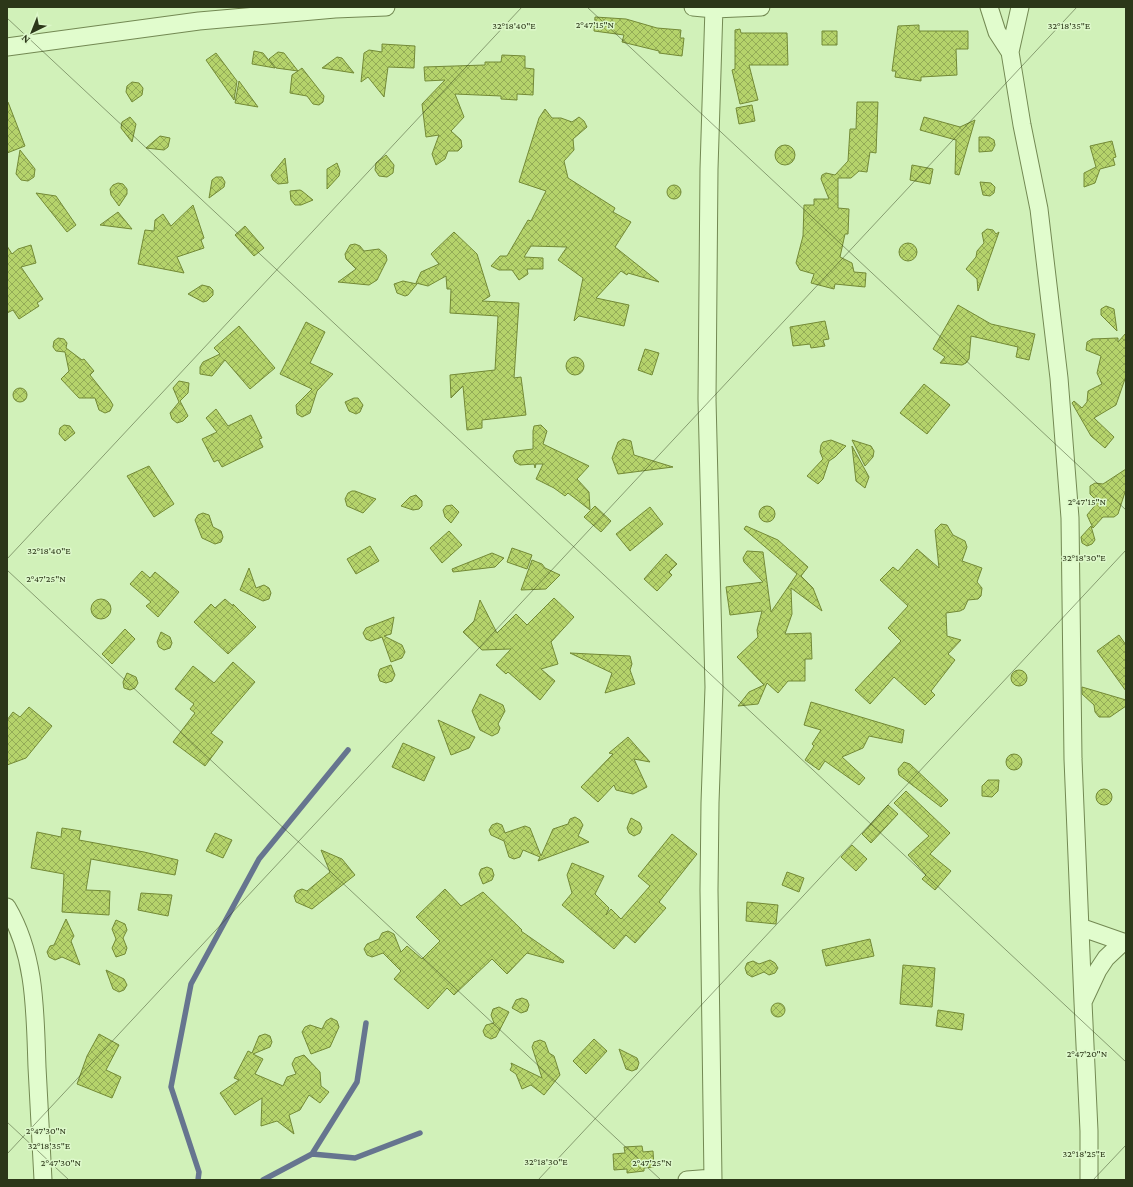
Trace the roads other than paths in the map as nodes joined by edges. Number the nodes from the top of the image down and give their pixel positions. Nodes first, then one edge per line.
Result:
1 (386, 7) edge
2 (693, 7) edge
3 (761, 7) edge
4 (989, 7) edge
5 (1020, 7) edge
6 (714, 8) edge
7 (7, 47) edge
8 (1010, 52) junction
9 (7, 907) edge
10 (1080, 927) junction
11 (1125, 942) edge
12 (1083, 1002) junction
13 (713, 1179) edge
14 (43, 1180) edge
15 (687, 1180) edge
16 (1089, 1180) edge

1 - 7 street
2 - 6 street
3 - 6 street
4 - 8 street
5 - 8 street
6 - 13 street
8 - 10 street
9 - 14 street
10 - 11 street
10 - 12 street
11 - 12 street
12 - 16 street
13 - 15 street

